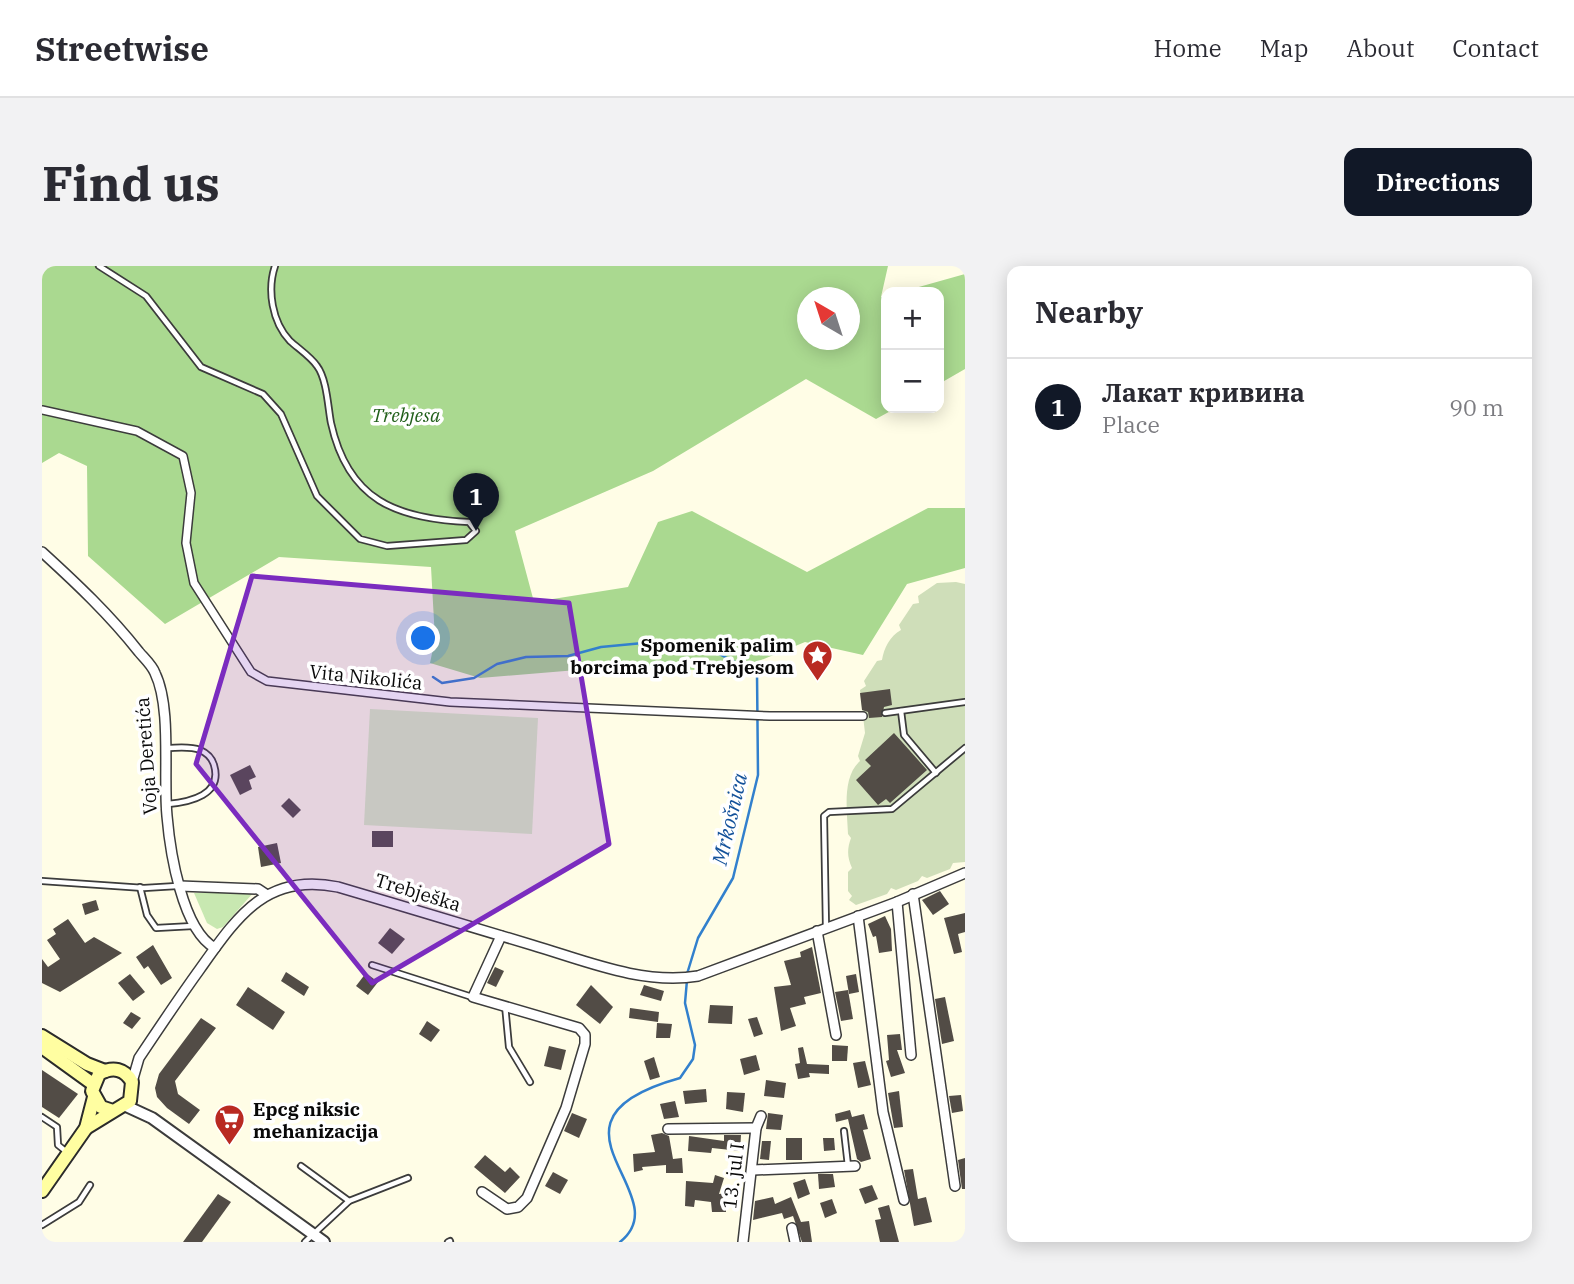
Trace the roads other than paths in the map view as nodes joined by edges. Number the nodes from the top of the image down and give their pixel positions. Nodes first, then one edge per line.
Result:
1 (99, 266) edge
2 (275, 266) edge
3 (42, 410) edge
4 (42, 552) edge
5 (965, 702) edge
6 (901, 710) junction
7 (885, 713) dead end
8 (863, 716) dead end
9 (165, 748) junction
10 (965, 748) edge
11 (936, 773) junction
12 (167, 804) junction
13 (965, 873) edge
14 (42, 881) edge
15 (180, 886) junction
16 (139, 887) junction
17 (913, 894) junction
18 (267, 895) junction
19 (897, 902) junction
20 (858, 916) junction
21 (193, 926) junction
22 (822, 930) junction
23 (501, 936) junction
24 (215, 948) junction
25 (372, 965) dead end
26 (473, 998) junction
27 (505, 1004) junction
28 (836, 1035) dead end
29 (42, 1036) edge
30 (42, 1047) edge
31 (911, 1055) dead end
32 (139, 1058) junction
33 (120, 1070) junction
34 (105, 1071) junction
35 (530, 1082) dead end
36 (93, 1091) junction
37 (131, 1095) junction
38 (113, 1111) junction
39 (761, 1116) dead end
40 (42, 1117) edge
41 (86, 1128) junction
42 (756, 1128) junction
43 (668, 1129) dead end
44 (844, 1130) dead end
45 (69, 1153) junction
46 (301, 1166) dead end
47 (851, 1167) joint
48 (753, 1170) junction
49 (408, 1178) dead end
50 (90, 1185) dead end
51 (955, 1186) dead end
52 (42, 1191) edge
53 (482, 1192) dead end
54 (904, 1200) dead end
55 (349, 1201) junction
56 (42, 1225) edge
57 (792, 1228) dead end
58 (309, 1237) edge
59 (324, 1242) edge
60 (743, 1242) edge
61 (795, 1242) edge

1 - 2 lane
3 - 8 street, Vita Nikolića
4 - 9 street, Voja Deretića
5 - 6 lane
6 - 7 lane
6 - 11 lane
9 - 12 street, Voja Deretića
9 - 12 lane
10 - 11 lane
11 - 22 lane
12 - 15 street, Voja Deretića
13 - 17 street
14 - 16 lane
15 - 16 lane
15 - 18 street
15 - 21 street, Voja Deretića
16 - 21 lane
17 - 19 street
17 - 51 street
18 - 23 street, Trebješka
18 - 24 street, Trebješka
19 - 20 street
19 - 31 street
20 - 22 street
20 - 54 street
21 - 24 street, Voja Deretića
22 - 23 street, Trebješka
22 - 28 street
23 - 26 street
24 - 32 street, Trebješka
25 - 26 lane
26 - 27 street
27 - 35 lane
27 - 53 street
29 - 34 main road
30 - 36 main road
32 - 33 street
32 - 37 street
33 - 34 main road
33 - 37 main road
34 - 36 main road
36 - 38 main road
36 - 41 main road
37 - 38 main road
37 - 58 street
38 - 41 main road
39 - 42 street, 13. jul I
40 - 45 lane
41 - 45 main road
42 - 43 street
42 - 48 street, 13. jul I
44 - 47 lane
45 - 52 main road
46 - 55 lane
47 - 48 street
48 - 60 street, 13. jul I
49 - 55 lane
50 - 56 lane
55 - 58 lane
57 - 61 street
58 - 59 street

